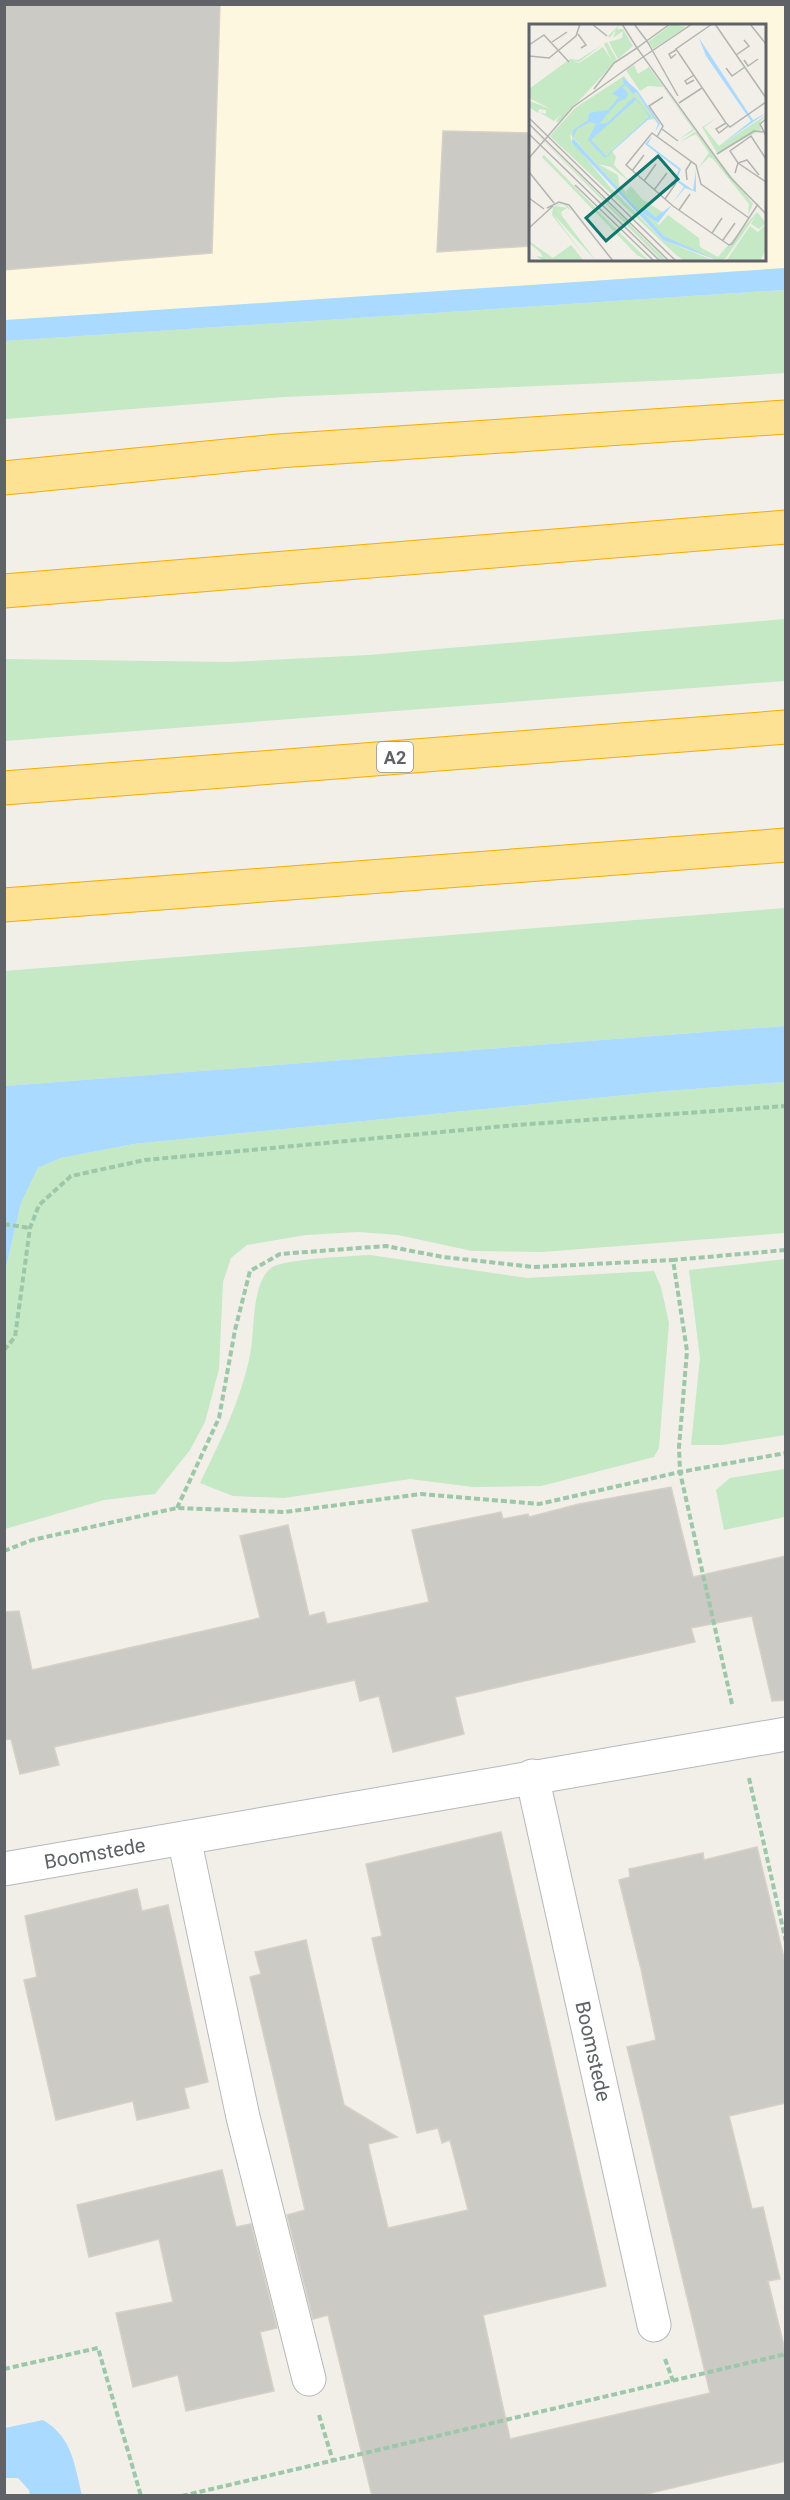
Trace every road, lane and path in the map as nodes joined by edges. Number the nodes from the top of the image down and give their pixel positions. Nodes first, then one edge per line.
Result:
1 (786, 417) edge
2 (4, 478) edge
3 (786, 527) edge
4 (4, 591) edge
5 (786, 727) edge
6 (4, 788) edge
7 (786, 845) edge
8 (4, 905) edge
9 (786, 1106) edge
10 (4, 1224) edge
11 (30, 1228) junction
12 (786, 1250) edge
13 (672, 1260) junction
14 (4, 1350) edge
15 (786, 1453) edge
16 (680, 1472) junction
17 (177, 1508) junction
18 (4, 1551) edge
19 (786, 1734) edge
20 (532, 1776) junction
21 (184, 1838) junction
22 (4, 1869) edge
23 (654, 2325) dead end
24 (786, 2354) edge
25 (4, 2369) edge
26 (309, 2379) joint
27 (333, 2461) junction
28 (141, 2496) edge
29 (182, 2496) edge

1 - 2 highway
3 - 4 highway
5 - 6 highway, A2
7 - 8 highway
9 - 11 path
10 - 11 path
11 - 14 path
12 - 13 path
13 - 16 path
13 - 17 path
15 - 16 path
16 - 17 path
17 - 18 path
19 - 20 street, Boomstede
20 - 21 street, Boomstede
20 - 23 street, Boomstede
21 - 22 street, Boomstede
21 - 26 street
24 - 27 path
25 - 28 path
26 - 27 path
27 - 29 path

